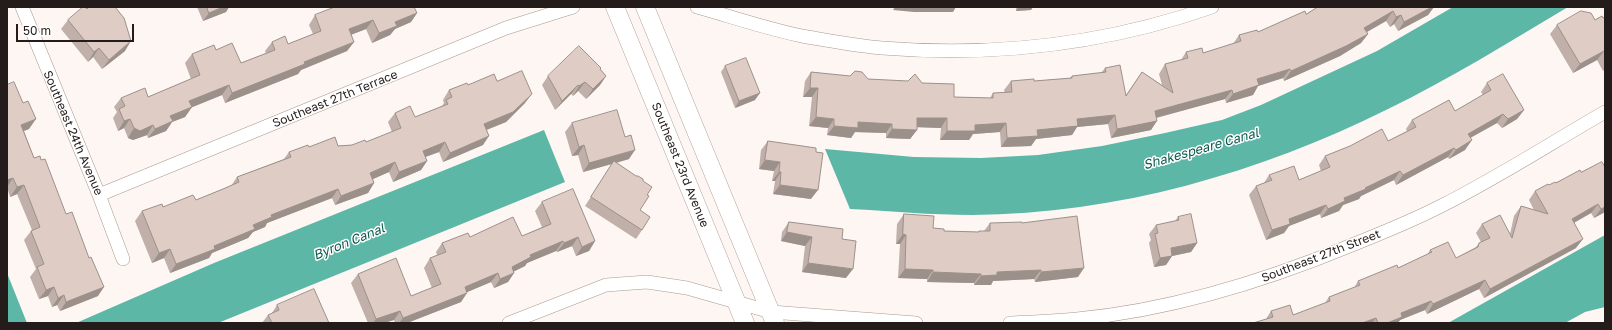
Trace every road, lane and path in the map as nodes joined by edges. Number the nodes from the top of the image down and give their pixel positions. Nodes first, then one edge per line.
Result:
1 (22, 7) edge
2 (573, 7) edge
3 (615, 7) edge
4 (645, 7) edge
5 (697, 7) edge
6 (1212, 7) edge
7 (1605, 112) edge
8 (99, 195) junction
9 (123, 259) dead end
10 (737, 303) junction
11 (773, 318) edge
12 (509, 323) edge
13 (745, 323) edge
14 (916, 323) edge
15 (1010, 323) edge

1 - 8 street, Southeast 24th Avenue
2 - 8 street, Southeast 27th Terrace
3 - 10 street, Southeast 23rd Avenue
4 - 11 street
5 - 6 street
7 - 15 street, Southeast 27th Street
8 - 9 street, Southeast 24th Avenue
10 - 11 street
10 - 12 street
10 - 13 street, Southeast 23rd Avenue
11 - 14 street

